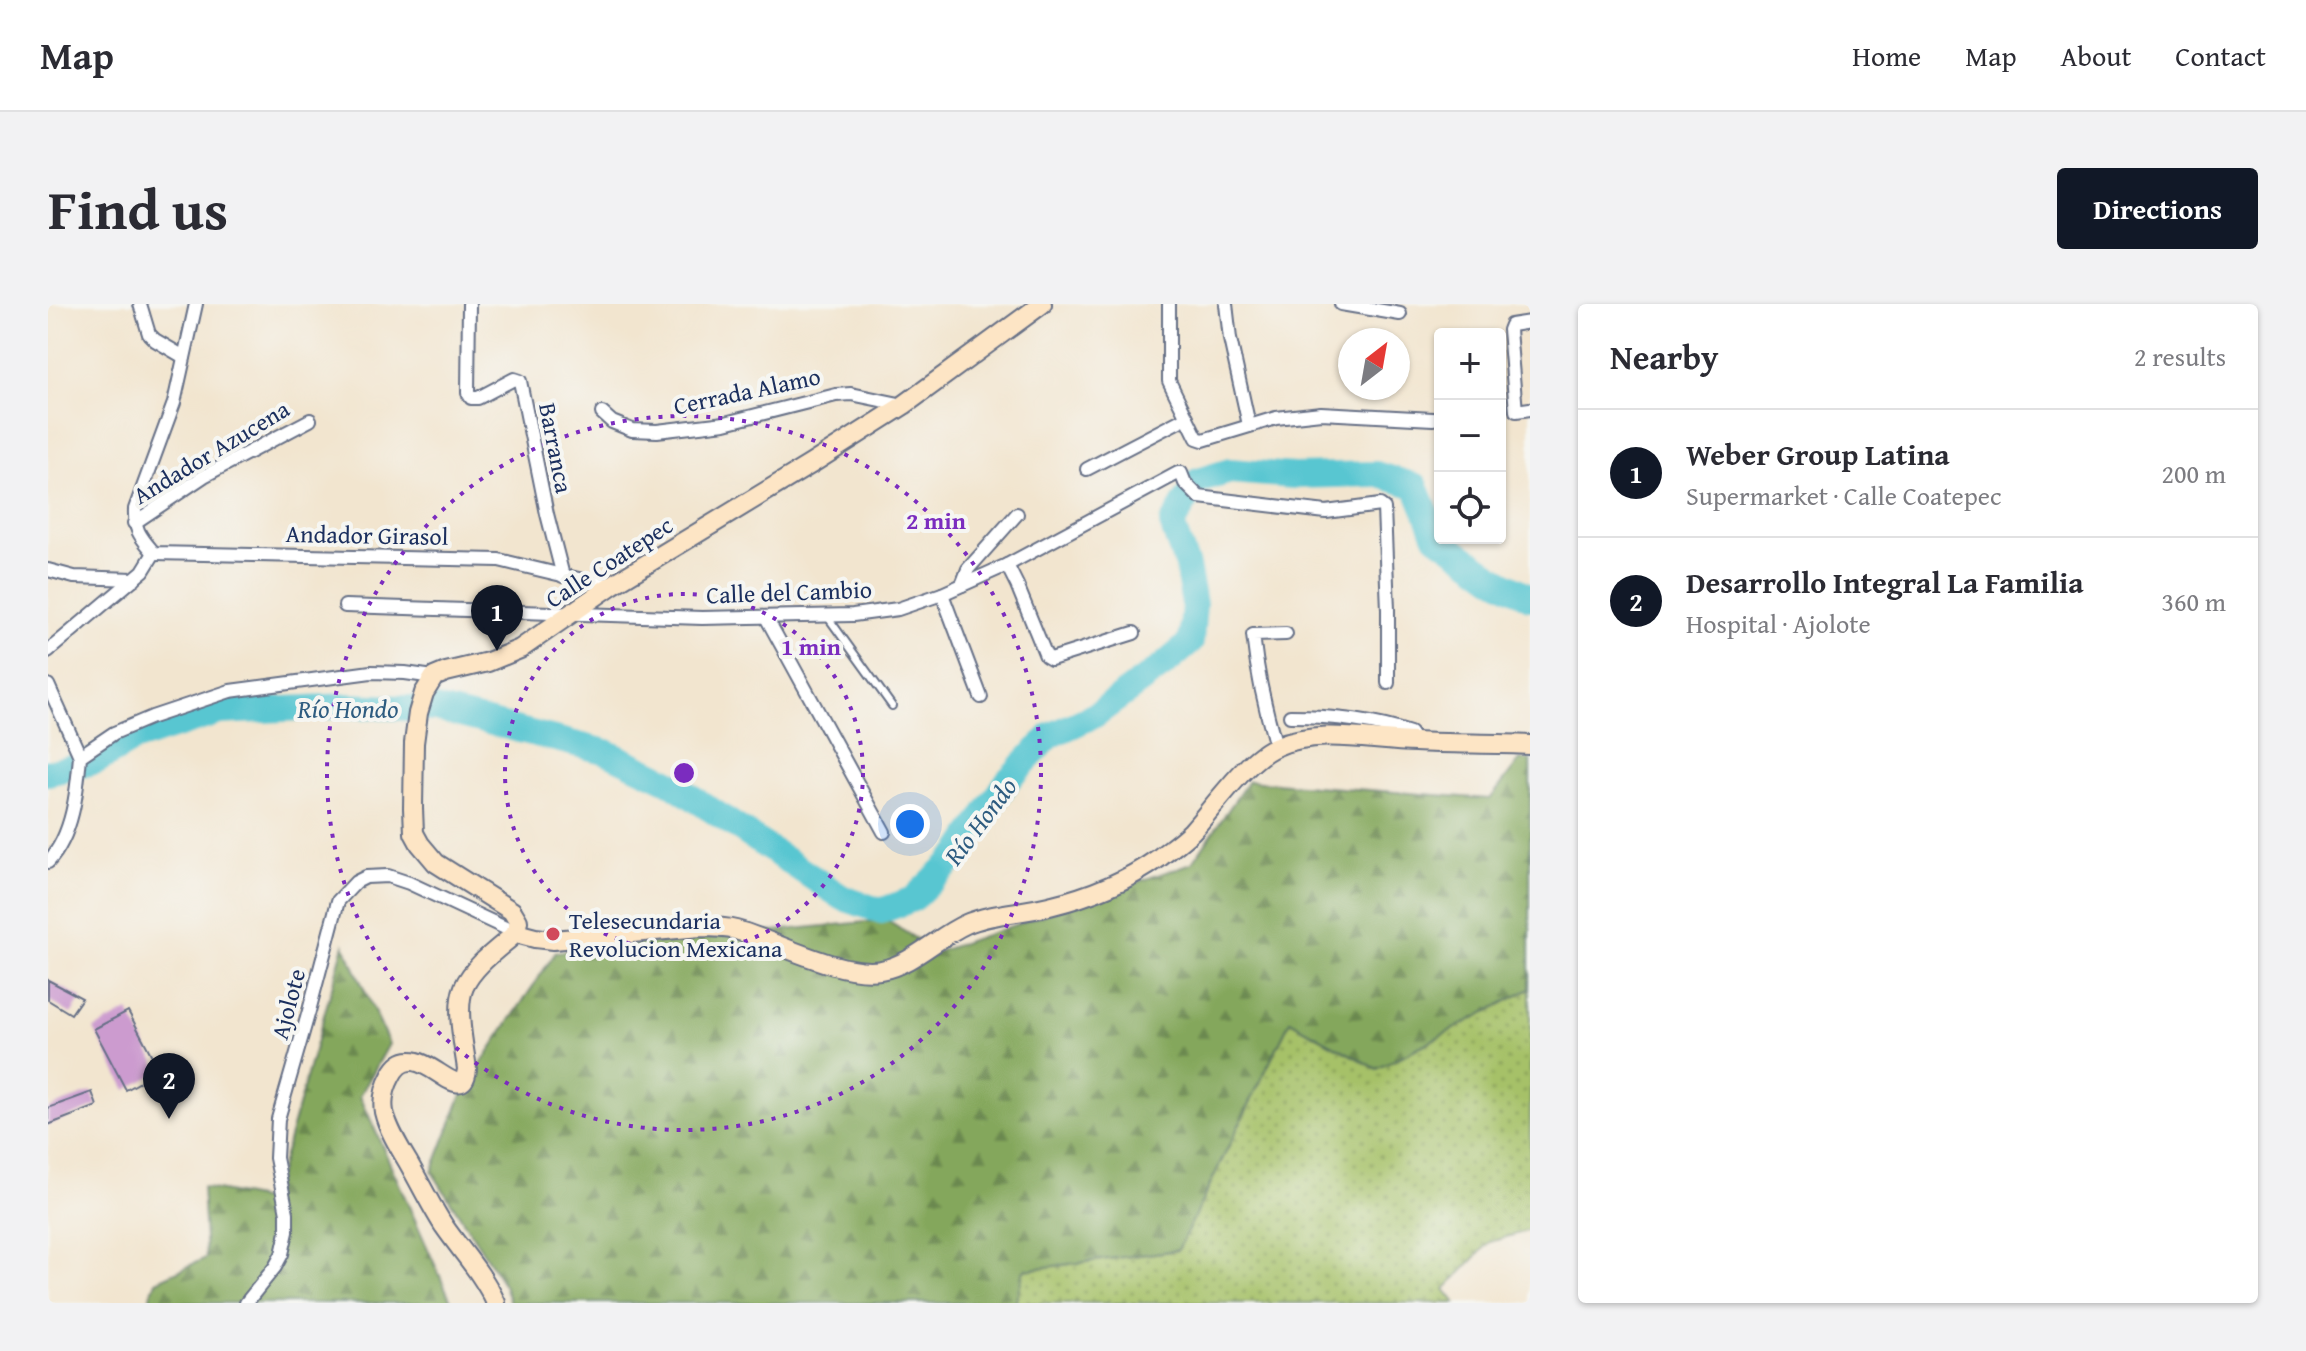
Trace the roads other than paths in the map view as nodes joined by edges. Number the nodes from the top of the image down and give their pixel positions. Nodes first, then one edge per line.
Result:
1 (140, 304) edge
2 (196, 304) edge
3 (469, 304) edge
4 (1042, 304) edge
5 (1169, 304) edge
6 (1226, 304) edge
7 (1341, 304) edge
8 (1400, 314) dead end
9 (1530, 322) edge
10 (184, 357) junction
11 (904, 405) junction
12 (1530, 409) edge
13 (602, 413) dead end
14 (1187, 417) junction
15 (1433, 419) dead end
16 (310, 420) dead end
17 (1249, 425) junction
18 (1087, 469) dead end
19 (1017, 514) dead end
20 (134, 523) junction
21 (154, 553) junction
22 (1007, 565) junction
23 (48, 570) edge
24 (563, 576) junction
25 (134, 579) junction
26 (612, 585) junction
27 (962, 585) junction
28 (942, 594) junction
29 (345, 606) dead end
30 (573, 613) junction
31 (827, 616) junction
32 (766, 617) junction
33 (1134, 633) dead end
34 (1286, 634) dead end
35 (48, 651) edge
36 (1388, 683) dead end
37 (48, 685) edge
38 (429, 685) junction
39 (981, 697) dead end
40 (892, 706) dead end
41 (1290, 716) dead end
42 (1416, 742) junction
43 (1530, 745) edge
44 (1276, 746) junction
45 (79, 760) junction
46 (884, 832) dead end
47 (48, 862) edge
48 (516, 933) junction
49 (246, 1303) edge
50 (496, 1303) edge

1 - 10 street
2 - 10 street
3 - 24 street, Barranca
4 - 11 main road, Calle Coatepec
5 - 14 street
6 - 17 street
7 - 8 street
9 - 12 street
10 - 20 street
11 - 13 street, Cerrada Alamo
11 - 26 main road, Calle Coatepec
14 - 17 street
14 - 18 street
15 - 17 street
16 - 20 street, Andador Azucena
19 - 27 street
20 - 21 street
21 - 24 street, Andador Girasol
21 - 25 street
22 - 27 street, Calle del Cambio
22 - 33 street
22 - 36 street, Calle del Cambio
23 - 25 street
24 - 26 street, Andador Girasol
25 - 35 street
26 - 30 main road, Calle Coatepec
27 - 28 street, Calle del Cambio
28 - 31 street, Calle del Cambio
28 - 39 street
29 - 30 street, Calle del Cambio
30 - 32 street, Calle del Cambio
30 - 38 main road, Calle Coatepec
31 - 32 street, Calle del Cambio
31 - 40 lane
32 - 46 street
34 - 44 street
37 - 45 street
38 - 45 street, Calle Coatepec
38 - 48 main road
41 - 42 street
42 - 43 main road
42 - 44 main road
44 - 48 main road
45 - 47 street
48 - 49 street, Ajolote
48 - 50 main road

